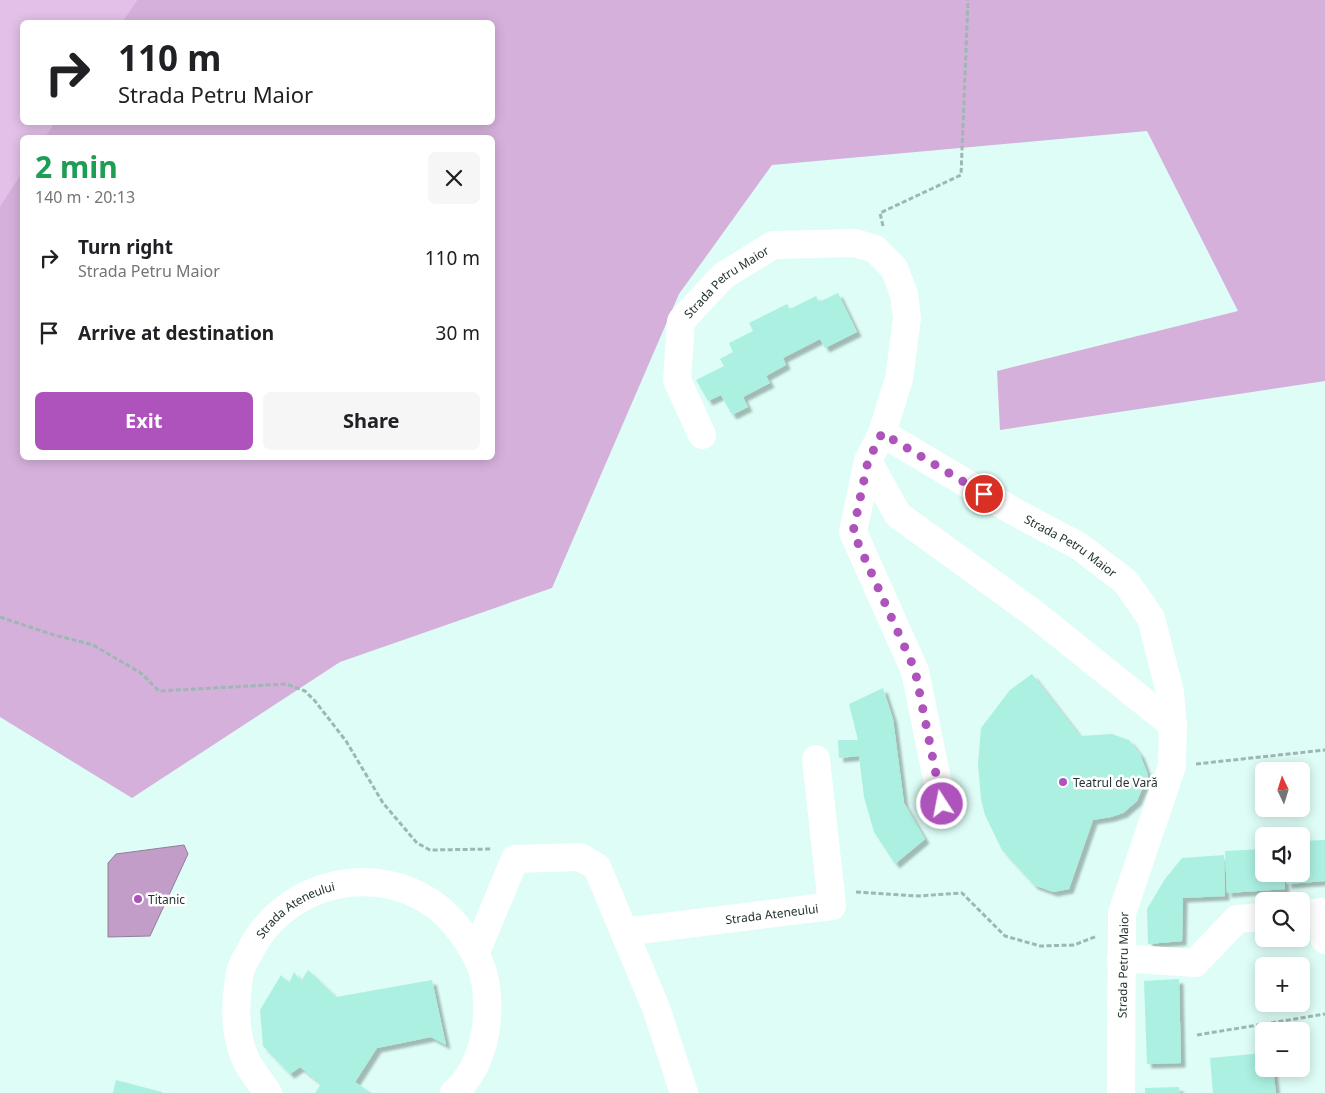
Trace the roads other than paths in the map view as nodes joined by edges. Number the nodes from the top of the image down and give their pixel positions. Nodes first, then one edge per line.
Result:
1 (882, 433) junction
2 (702, 435) dead end
3 (868, 461) junction
4 (1173, 725) junction
5 (816, 759) dead end
6 (942, 804) dead end
7 (1310, 913) edge
8 (1255, 918) edge
9 (624, 932) junction
10 (1325, 940) edge
11 (476, 952) junction
12 (1121, 958) junction
13 (268, 1093) edge
14 (454, 1093) edge
15 (684, 1093) edge
16 (1121, 1093) edge

1 - 2 street, Strada Petru Maior
1 - 3 street, Strada Petru Maior
1 - 4 street, Strada Petru Maior
3 - 4 street
3 - 6 street, Strada Petru Maior
4 - 12 street, Strada Petru Maior
5 - 9 street, Strada Ateneului
7 - 10 street
8 - 12 street
9 - 11 street
9 - 15 street
11 - 13 street, Strada Ateneului
11 - 14 street, Strada Ateneului
12 - 16 street, Strada Petru Maior

